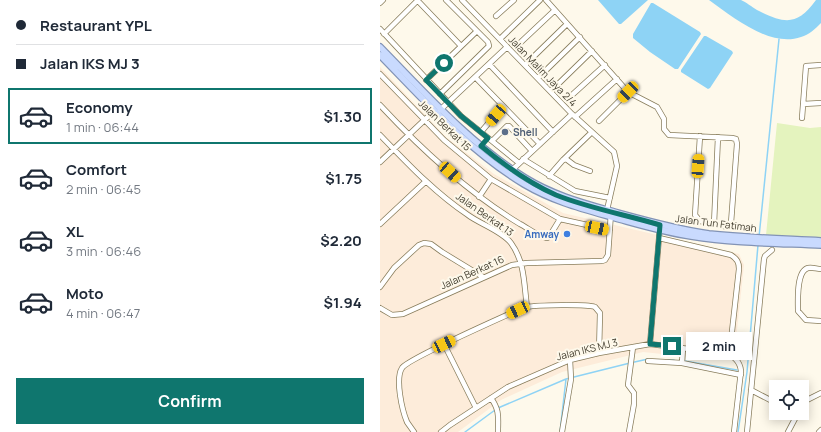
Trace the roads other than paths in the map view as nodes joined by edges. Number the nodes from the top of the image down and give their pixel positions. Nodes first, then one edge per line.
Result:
1 (384, 0) edge
2 (418, 0) edge
3 (446, 0) edge
4 (462, 0) edge
5 (514, 0) edge
6 (540, 0) edge
7 (546, 0) edge
8 (380, 4) edge
9 (555, 10) junction
10 (496, 16) dead end
11 (567, 24) junction
12 (380, 29) edge
13 (477, 31) junction
14 (384, 34) junction
15 (580, 37) junction
16 (500, 39) junction
17 (521, 42) dead end
18 (461, 46) junction
19 (507, 46) junction
20 (380, 47) edge
21 (592, 51) junction
22 (380, 55) edge
23 (489, 64) junction
24 (525, 65) junction
25 (605, 65) junction
26 (821, 65) edge
27 (380, 74) edge
28 (475, 77) junction
29 (538, 78) junction
30 (617, 79) junction
31 (426, 80) junction
32 (550, 91) junction
33 (628, 92) junction
34 (440, 94) junction
35 (572, 95) dead end
36 (448, 102) junction
37 (821, 103) edge
38 (803, 104) junction
39 (380, 106) edge
40 (503, 106) junction
41 (437, 110) junction
42 (574, 115) junction
43 (802, 118) dead end
44 (425, 120) junction
45 (599, 120) dead end
46 (481, 132) junction
47 (553, 132) junction
48 (592, 132) junction
49 (380, 135) edge
50 (408, 135) junction
51 (700, 136) junction
52 (718, 137) junction
53 (488, 138) junction
54 (492, 141) junction
55 (540, 144) junction
56 (481, 146) junction
57 (393, 149) junction
58 (532, 151) junction
59 (614, 152) joint
60 (563, 160) junction
61 (521, 161) junction
62 (380, 162) edge
63 (510, 171) junction
64 (590, 171) dead end
65 (549, 176) junction
66 (491, 179) junction
67 (424, 182) junction
68 (479, 197) junction
69 (610, 198) junction
70 (610, 213) junction
71 (560, 219) junction
72 (380, 224) edge
73 (714, 224) junction
74 (660, 227) junction
75 (610, 230) junction
76 (659, 238) junction
77 (765, 240) junction
78 (821, 241) edge
79 (821, 245) edge
80 (772, 250) dead end
81 (522, 263) junction
82 (821, 269) edge
83 (483, 277) junction
84 (380, 287) edge
85 (527, 307) junction
86 (380, 308) edge
87 (821, 321) edge
88 (444, 344) junction
89 (650, 344) junction
90 (634, 347) junction
91 (683, 348) junction
92 (728, 350) junction
93 (599, 353) junction
94 (570, 360) junction
95 (648, 361) dead end
96 (682, 364) junction
97 (741, 375) junction
98 (751, 390) junction
99 (821, 393) edge
100 (491, 398) junction
101 (769, 399) edge
102 (809, 399) edge
103 (476, 408) junction
104 (794, 420) edge
105 (414, 432) edge
106 (441, 432) edge
107 (498, 432) edge
108 (562, 432) edge
109 (629, 432) edge
110 (734, 432) edge
111 (747, 432) edge
112 (788, 432) edge

1 - 8 street
2 - 14 street
2 - 18 street
3 - 13 street
4 - 16 street, Jalan Malim Jaya 2/4
5 - 10 street
6 - 16 street
7 - 9 street
9 - 11 street
9 - 17 street
11 - 15 street
11 - 24 street
12 - 14 street
13 - 18 street
13 - 34 street
14 - 31 street
15 - 21 street
15 - 29 street
16 - 19 street, Jalan Malim Jaya 2/4
18 - 31 street
19 - 23 street
19 - 24 street, Jalan Malim Jaya 2/4
20 - 41 main road, Jalan Tun Fatimah
21 - 25 street
21 - 32 street
22 - 41 main road, Jalan Tun Fatimah
23 - 28 street
23 - 47 street
24 - 29 street, Jalan Malim Jaya 2/4
25 - 30 street
25 - 35 street
26 - 38 street
27 - 44 street, Jalan Berkat 15
28 - 36 street
28 - 40 street
29 - 32 street, Jalan Malim Jaya 2/4
30 - 33 street
30 - 42 street
31 - 34 street
32 - 42 street, Jalan Malim Jaya 2/4
33 - 45 street
33 - 51 street
34 - 36 street
36 - 41 street
36 - 46 street
37 - 38 street
38 - 43 street
39 - 50 street
40 - 46 street
40 - 55 street
41 - 44 street
41 - 56 main road, Jalan Tun Fatimah
41 - 63 main road, Jalan Tun Fatimah
42 - 47 street
42 - 48 street, Jalan Malim Jaya 2/4
44 - 50 street
44 - 66 street, Jalan Berkat 15
46 - 53 street
47 - 55 street
48 - 59 street, Jalan Malim Jaya 2/4
48 - 60 street
49 - 57 street, Jalan Berkat 13
50 - 57 street
50 - 68 street
51 - 52 street
51 - 73 street
52 - 73 street
52 - 73 street
53 - 54 street
53 - 56 street
54 - 58 street
54 - 61 street
55 - 58 street
56 - 63 main road, Jalan Tun Fatimah
57 - 62 street
57 - 67 street, Jalan Berkat 13
58 - 61 street
59 - 69 street, Jalan Berkat 16
60 - 64 street
60 - 65 street
61 - 63 street
61 - 65 street
63 - 70 main road, Jalan Tun Fatimah
65 - 69 street
66 - 68 street
66 - 71 street, Jalan Berkat 15
67 - 72 street
67 - 81 street, Jalan Berkat 13
68 - 71 street
69 - 70 street, Jalan Berkat 16
70 - 74 main road, Jalan Tun Fatimah
70 - 75 street, Jalan Berkat 16
71 - 75 street, Jalan Berkat 15
74 - 76 street
74 - 77 main road, Jalan Tun Fatimah
75 - 81 street, Jalan Berkat 16
76 - 89 street
76 - 92 street
77 - 78 main road, Jalan Tun Fatimah
77 - 79 main road, Jalan Tun Fatimah
80 - 98 street
81 - 83 street, Jalan Berkat 16
81 - 85 street
82 - 87 street
83 - 84 street
83 - 86 street, Jalan Berkat 16
85 - 88 street
85 - 93 street
88 - 103 street
88 - 105 street
89 - 90 street, Jalan IKS MJ 3
89 - 91 street, Jalan IKS MJ 3
90 - 93 street, Jalan IKS MJ 3
90 - 109 street
91 - 92 street, Jalan IKS MJ 3
91 - 96 street
92 - 97 street
93 - 94 street, Jalan IKS MJ 3
94 - 100 street, Jalan IKS MJ 3
94 - 108 street
95 - 96 street
96 - 97 street
97 - 110 street
98 - 101 street
98 - 111 street
99 - 102 street
100 - 103 street, Jalan IKS MJ 3
100 - 107 street
103 - 106 street, Jalan IKS MJ 3
104 - 112 street

